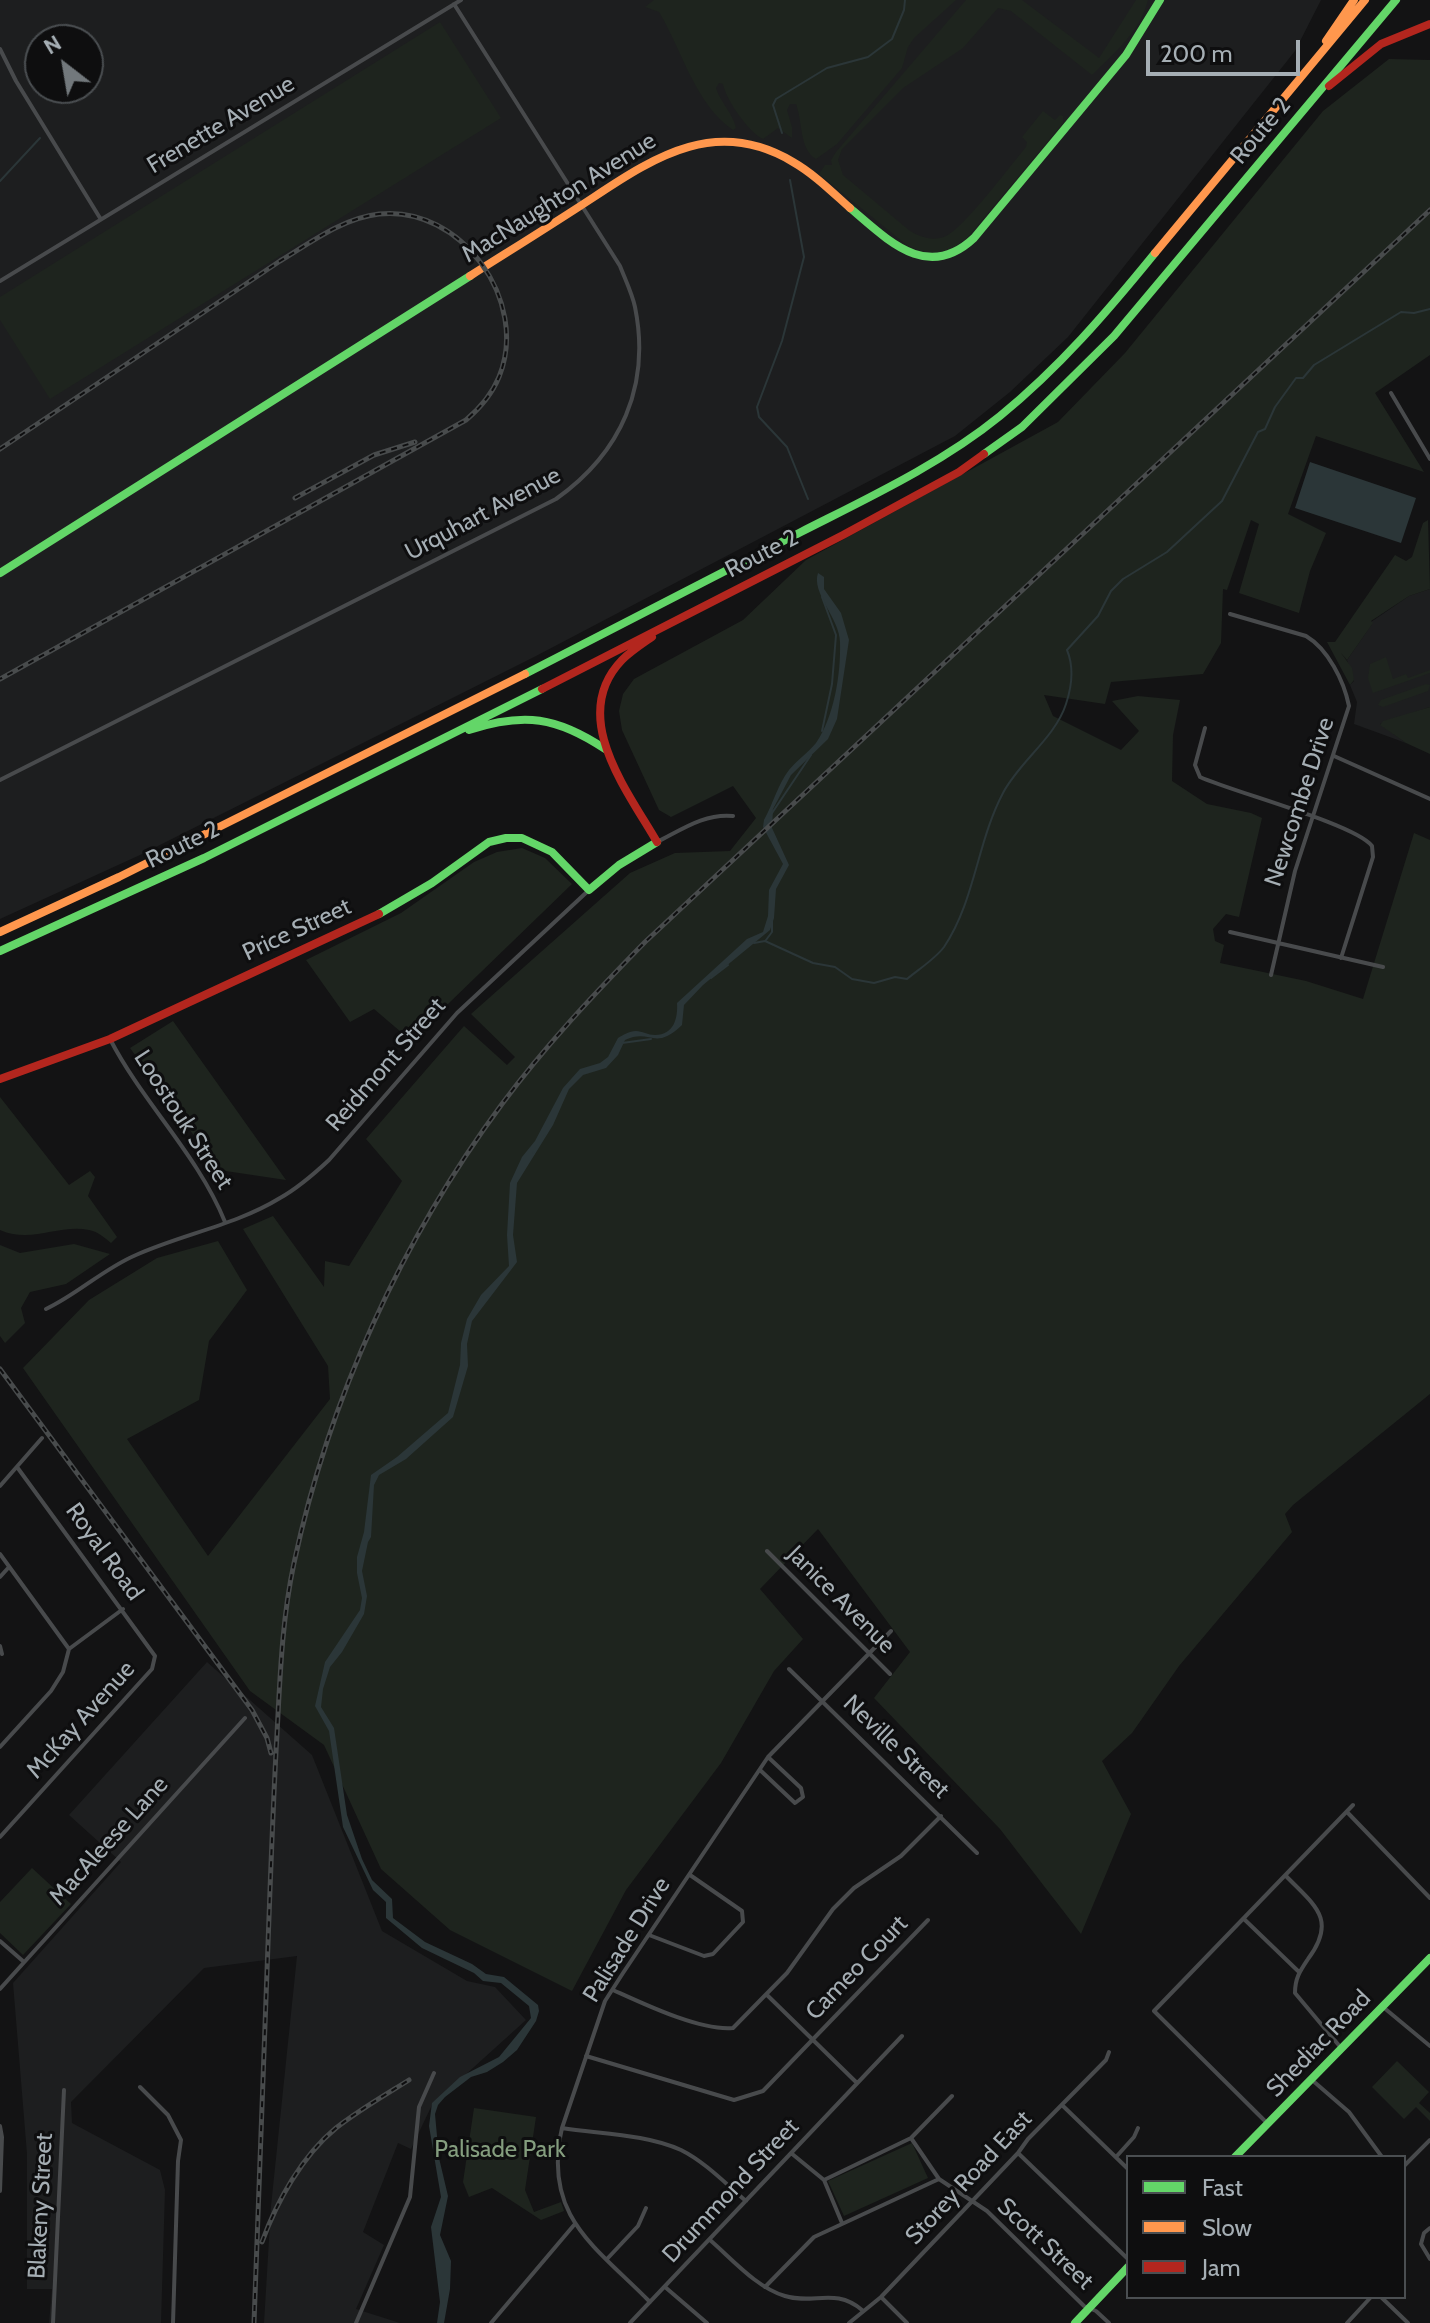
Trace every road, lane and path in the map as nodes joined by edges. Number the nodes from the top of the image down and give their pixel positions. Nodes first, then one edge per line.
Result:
1 (461, 0) edge
2 (1160, 0) edge
3 (1354, 0) edge
4 (1365, 0) edge
5 (1396, 0) edge
6 (454, 4) junction
7 (1430, 24) edge
8 (0, 49) edge
9 (1293, 87) junction
10 (1307, 107) junction
11 (582, 205) junction
12 (100, 218) junction
13 (0, 281) edge
14 (1391, 393) dead end
15 (1430, 459) edge
16 (0, 573) edge
17 (695, 611) junction
18 (1230, 614) dead end
19 (1205, 728) dead end
20 (424, 749) junction
21 (605, 749) junction
22 (1334, 756) junction
23 (0, 780) edge
24 (1430, 799) edge
25 (733, 816) dead end
26 (1312, 817) junction
27 (657, 842) junction
28 (589, 890) junction
29 (0, 932) edge
30 (1230, 932) dead end
31 (1277, 943) junction
32 (0, 951) edge
33 (1341, 958) junction
34 (1383, 967) dead end
35 (1271, 975) dead end
36 (110, 1039) junction
37 (0, 1079) edge
38 (225, 1222) junction
39 (46, 1309) dead end
40 (42, 1438) dead end
41 (17, 1467) junction
42 (0, 1486) edge
43 (767, 1551) dead end
44 (0, 1554) edge
45 (9, 1567) junction
46 (0, 1577) edge
47 (123, 1609) junction
48 (891, 1631) dead end
49 (0, 1646) edge
50 (69, 1649) junction
51 (869, 1653) junction
52 (2, 1654) dead end
53 (154, 1661) joint
54 (789, 1669) dead end
55 (890, 1674) dead end
56 (822, 1700) junction
57 (245, 1718) dead end
58 (0, 1747) edge
59 (768, 1757) junction
60 (760, 1770) junction
61 (1353, 1805) dead end
62 (1347, 1812) junction
63 (941, 1816) junction
64 (0, 1837) edge
65 (977, 1853) dead end
66 (690, 1875) junction
67 (1286, 1876) junction
68 (1430, 1898) edge
69 (928, 1920) dead end
70 (1245, 1920) junction
71 (649, 1935) junction
72 (0, 1941) edge
73 (1430, 1958) edge
74 (24, 1962) junction
75 (1298, 1972) junction
76 (0, 1989) edge
77 (613, 1990) junction
78 (767, 1995) junction
79 (1383, 2007) junction
80 (902, 2036) dead end
81 (813, 2040) junction
82 (1430, 2046) edge
83 (1342, 2049) junction
84 (1109, 2052) dead end
85 (586, 2056) junction
86 (434, 2073) dead end
87 (1312, 2080) junction
88 (857, 2083) junction
89 (140, 2087) dead end
90 (64, 2090) dead end
91 (952, 2096) dead end
92 (1062, 2105) junction
93 (1268, 2124) junction
94 (0, 2126) edge
95 (562, 2128) junction
96 (1138, 2128) dead end
97 (911, 2138) junction
98 (1430, 2140) edge
99 (791, 2153) junction
100 (1018, 2153) junction
101 (1237, 2155) edge
102 (1381, 2155) edge
103 (1116, 2157) junction
104 (1406, 2164) edge
105 (1126, 2167) edge
106 (939, 2179) junction
107 (824, 2180) junction
108 (0, 2191) edge
109 (746, 2201) junction
110 (972, 2203) junction
111 (646, 2208) dead end
112 (842, 2223) junction
113 (574, 2225) junction
114 (1430, 2228) edge
115 (710, 2240) junction
116 (1126, 2257) edge
117 (607, 2259) junction
118 (1430, 2259) edge
119 (1126, 2269) edge
120 (665, 2287) junction
121 (765, 2287) junction
122 (881, 2297) junction
123 (1369, 2299) edge
124 (1383, 2299) edge
125 (650, 2302) junction
126 (1089, 2308) junction
127 (862, 2310) junction
128 (53, 2323) edge
129 (173, 2323) edge
130 (356, 2323) edge
131 (491, 2323) edge
132 (630, 2323) edge
133 (707, 2323) edge
134 (849, 2323) edge
135 (907, 2323) edge
136 (1075, 2323) edge
137 (1109, 2323) edge
138 (1347, 2323) edge
139 (1408, 2323) edge

1 - 6 street, Frenette Avenue
2 - 11 main road, MacNaughton Avenue
3 - 9 main road
4 - 9 main road, Route 2
5 - 10 main road, Route 2
6 - 11 street, Urquhart Avenue
6 - 12 street, Frenette Avenue
7 - 10 main road
8 - 12 street
9 - 29 main road, Route 2
10 - 17 main road, Route 2
11 - 16 main road, MacNaughton Avenue
11 - 23 street, Urquhart Avenue
12 - 13 street, Frenette Avenue
14 - 15 street
17 - 20 main road, Route 2
17 - 21 main road
18 - 22 street, Newcombe Drive
19 - 26 street
20 - 21 main road
20 - 32 main road, Route 2
21 - 27 main road
22 - 24 street
22 - 26 street, Newcombe Drive
25 - 27 street, Reidmont Street
26 - 31 street, Newcombe Drive
26 - 33 street
27 - 28 main road, Reidmont Street
28 - 36 main road, Price Street
28 - 38 street, Reidmont Street
30 - 31 street
31 - 33 street
31 - 35 street, Newcombe Drive
33 - 34 street
36 - 37 main road, Price Street
36 - 38 street, Loostouk Street
38 - 39 street, Reidmont Street
40 - 41 street
41 - 42 street
41 - 47 street, Royal Road
43 - 51 street, Janice Avenue
44 - 45 street
45 - 46 street
45 - 50 street
47 - 50 street
47 - 53 street, Royal Road
48 - 51 street, Palisade Drive
49 - 52 street
50 - 58 street
51 - 55 street, Janice Avenue
51 - 56 street, Palisade Drive
53 - 64 street, McKay Avenue
54 - 56 street, Neville Street
56 - 59 street, Palisade Drive
56 - 63 street, Neville Street
57 - 74 street, MacAleese Lane
59 - 60 street, Palisade Drive
59 - 60 street
60 - 66 street, Palisade Drive
61 - 62 street
62 - 67 street
62 - 68 street
63 - 65 street, Neville Street
63 - 78 street
66 - 71 street, Palisade Drive
66 - 71 street
67 - 70 street
67 - 75 street
69 - 81 street, Cameo Court
70 - 75 street
70 - 93 street
71 - 77 street, Palisade Drive
72 - 74 street
73 - 79 main road, Shediac Road
74 - 76 street, MacAleese Lane
75 - 83 street
77 - 78 street
77 - 85 street, Palisade Drive
78 - 81 street
79 - 82 street
79 - 83 main road, Shediac Road
80 - 88 street, Drummond Street
81 - 85 street, Cameo Court
81 - 88 street
83 - 87 main road, Shediac Road
84 - 92 street, Storey Road East
85 - 95 street, Palisade Drive
86 - 130 street
87 - 93 main road, Shediac Road
87 - 102 street
88 - 99 street, Drummond Street
89 - 129 street
90 - 128 street, Blakeny Street
91 - 97 street
92 - 100 street, Storey Road East
92 - 103 street
93 - 101 main road, Shediac Road
94 - 108 street
95 - 109 street
95 - 113 street, Palisade Drive
96 - 103 street
97 - 106 street, Scott Street
97 - 107 street
98 - 104 street
99 - 107 street
99 - 109 street, Drummond Street
100 - 110 street, Storey Road East
100 - 116 street
103 - 105 street
106 - 110 street, Scott Street
106 - 112 street
107 - 112 street
109 - 115 street, Drummond Street
110 - 122 street, Storey Road East
110 - 126 street, Scott Street
111 - 117 street
112 - 121 street
113 - 117 street, Palisade Drive
113 - 131 street
114 - 118 street
115 - 120 street, Drummond Street
115 - 121 street
117 - 125 street, Palisade Drive
119 - 126 main road
120 - 125 street, Drummond Street
120 - 133 street
121 - 127 street
122 - 127 street, Storey Road East
122 - 135 street
123 - 138 street
124 - 139 street
125 - 132 street, Drummond Street
126 - 136 main road
126 - 137 street, Scott Street
127 - 134 street, Storey Road East

